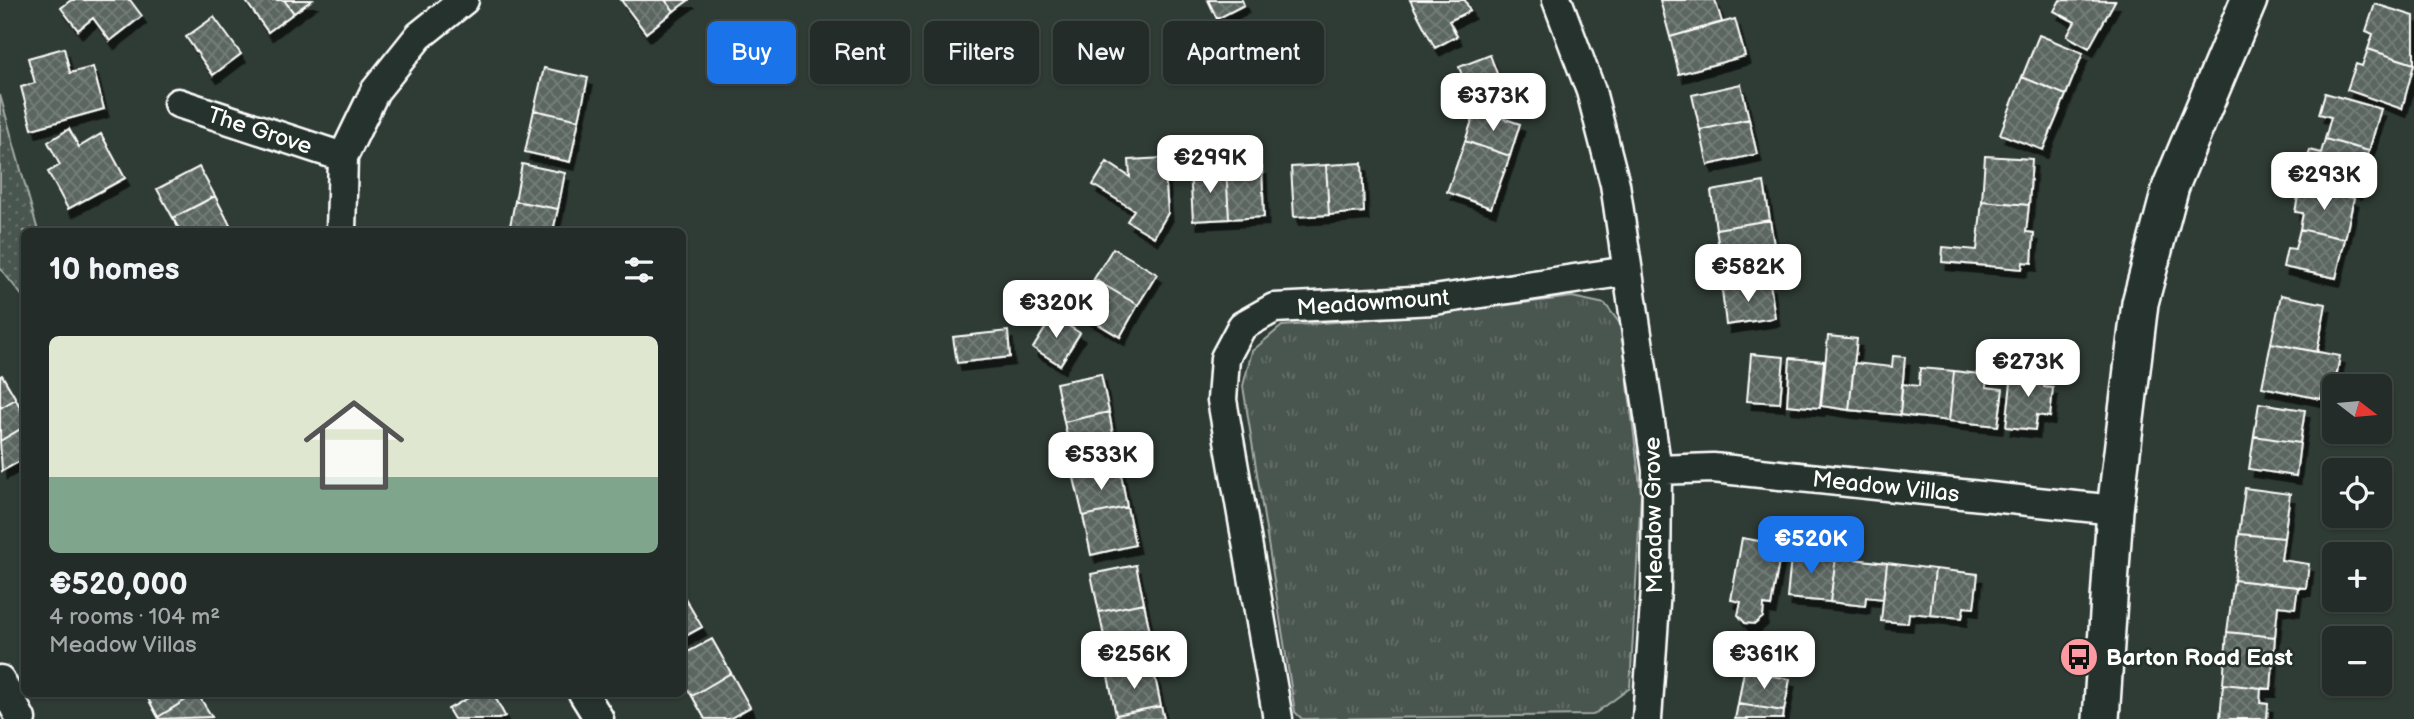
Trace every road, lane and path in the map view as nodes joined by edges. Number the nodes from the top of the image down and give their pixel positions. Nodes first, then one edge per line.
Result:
1 (464, 0) edge
2 (1557, 0) edge
3 (2249, 0) edge
4 (177, 103) dead end
5 (343, 157) junction
6 (341, 228) edge
7 (1628, 271) junction
8 (1657, 470) junction
9 (2115, 510) junction
10 (0, 680) edge
11 (585, 697) edge
12 (21, 719) edge
13 (599, 719) edge
14 (1278, 719) edge
15 (1647, 719) edge
16 (2101, 719) edge

1 - 5 street
2 - 7 street
3 - 9 street
4 - 5 street, The Grove
5 - 6 street
7 - 8 street, Meadow Grove
7 - 14 street, Meadowmount
8 - 9 street, Meadow Villas
8 - 15 street, Meadow Grove
9 - 16 street
10 - 12 street
11 - 13 street

